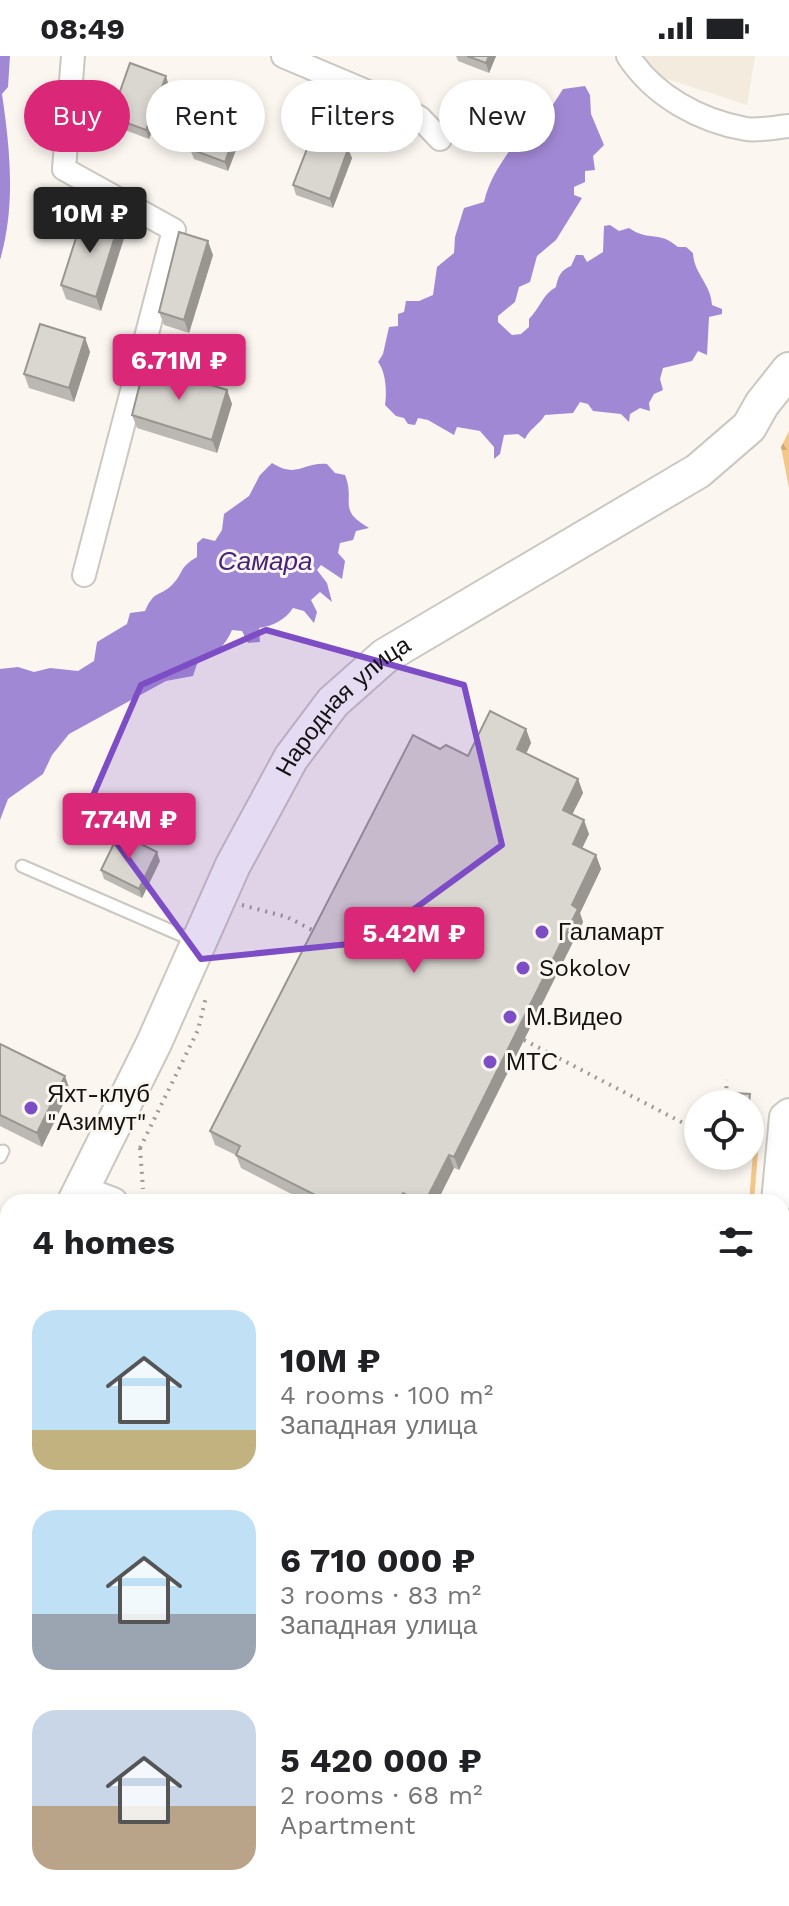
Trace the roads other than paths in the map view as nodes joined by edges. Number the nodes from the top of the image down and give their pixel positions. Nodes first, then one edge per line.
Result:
1 (73, 56) edge
2 (283, 56) edge
3 (628, 56) edge
4 (789, 126) edge
5 (439, 138) edge
6 (789, 370) edge
7 (84, 575) dead end
8 (22, 866) dead end
9 (198, 942) junction
10 (789, 1113) edge
11 (79, 1194) edge
12 (777, 1194) edge

1 - 7 street
2 - 5 street
3 - 4 street
6 - 9 main road, Народная улица
8 - 9 lane
9 - 11 main road, Народная улица
10 - 12 street

